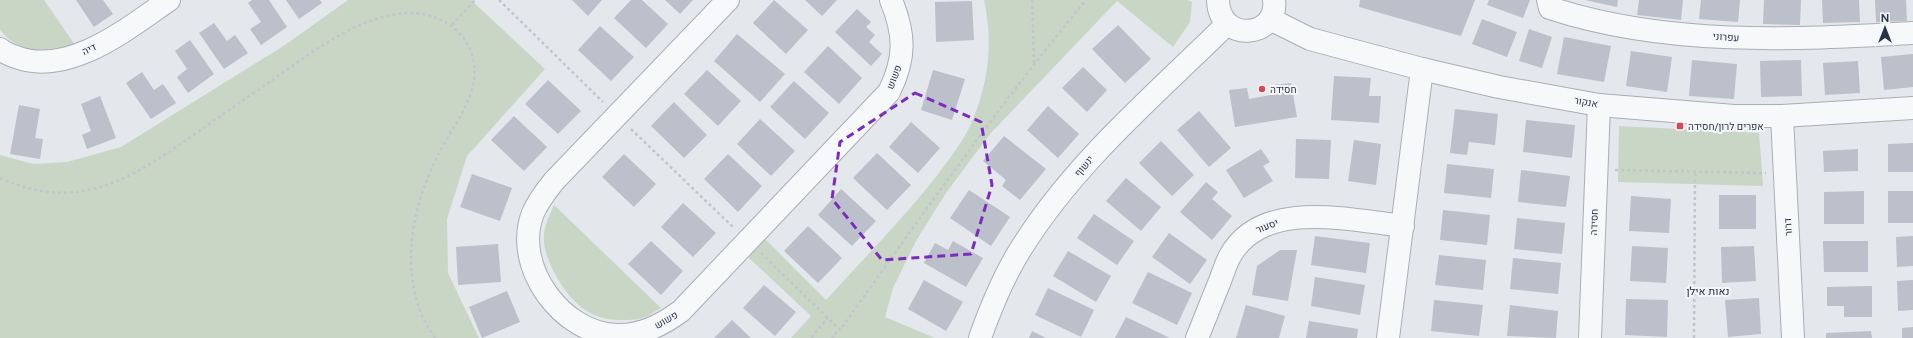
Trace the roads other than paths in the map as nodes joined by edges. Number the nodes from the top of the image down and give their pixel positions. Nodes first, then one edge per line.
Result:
1 (169, 0) edge
2 (728, 0) edge
3 (891, 0) edge
4 (1218, 0) edge
5 (1548, 0) edge
6 (1272, 9) edge
7 (1227, 24) junction
8 (1913, 33) edge
9 (0, 49) edge
10 (1422, 70) junction
11 (1599, 105) junction
12 (1913, 108) edge
13 (1782, 116) junction
14 (1403, 226) junction
15 (980, 338) edge
16 (1197, 338) edge
17 (1388, 338) edge
18 (1590, 338) edge
19 (1794, 338) edge

1 - 9 street, דיה
2 - 3 street, פשוש
4 - 7 street
5 - 8 street, עפרוני
6 - 7 street
6 - 10 street, אנקור
7 - 15 street, ינשוף
10 - 11 street, אנקור
10 - 14 street
11 - 13 street, אנקור
11 - 18 street, חסידה
12 - 13 street, אנקור
13 - 19 street, דרור
14 - 16 street, יסעור
14 - 17 street

